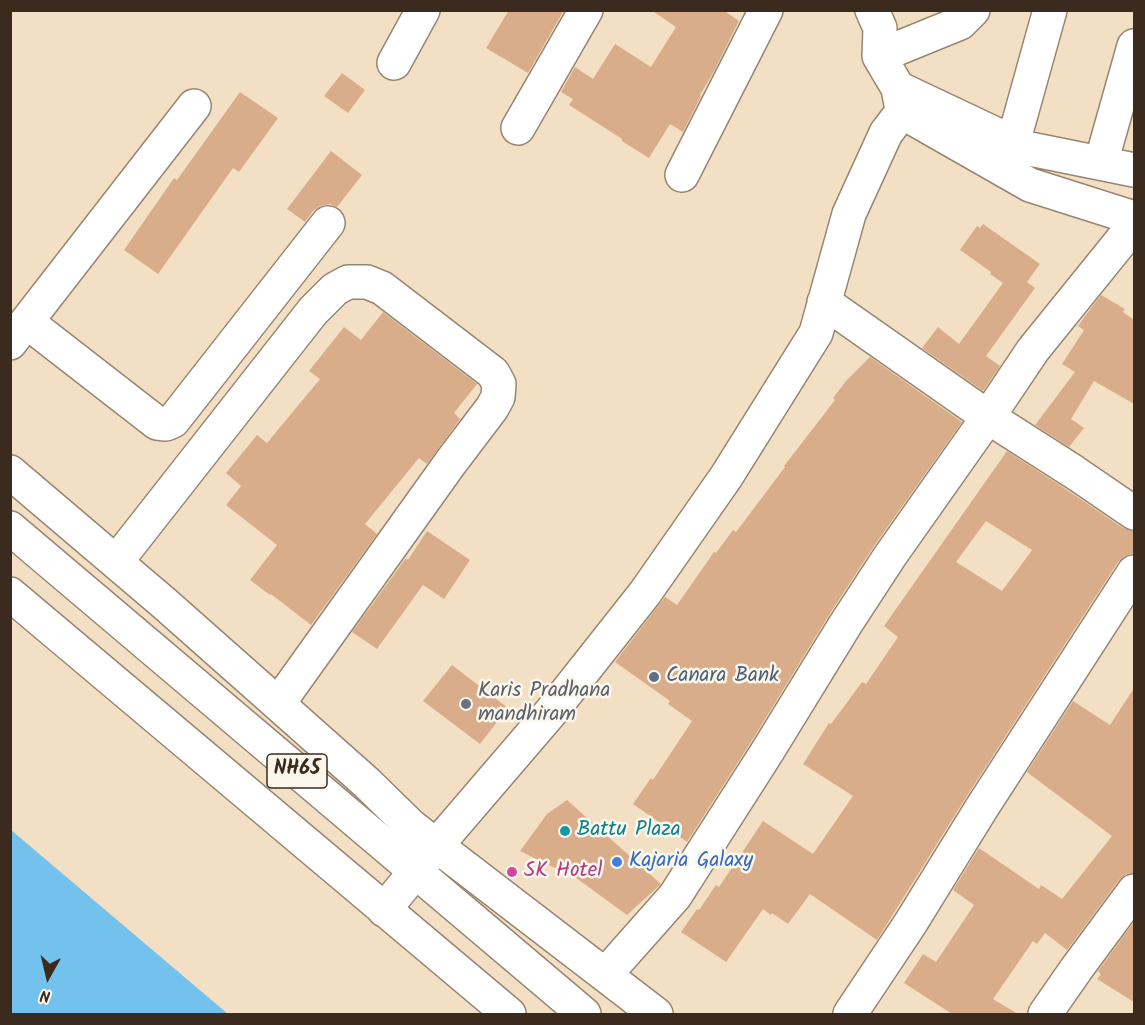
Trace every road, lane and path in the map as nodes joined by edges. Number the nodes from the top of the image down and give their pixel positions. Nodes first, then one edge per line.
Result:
1 (423, 10) edge
2 (586, 10) edge
3 (766, 10) edge
4 (974, 10) edge
5 (1050, 10) edge
6 (880, 26) edge
7 (1134, 46) edge
8 (394, 63) dead end
9 (900, 100) junction
10 (194, 106) dead end
11 (518, 128) dead end
12 (1013, 143) junction
13 (1101, 163) junction
14 (1134, 170) edge
15 (682, 175) dead end
16 (1134, 218) edge
17 (328, 223) dead end
18 (1134, 225) edge
19 (824, 302) junction
20 (19, 333) edge
21 (988, 417) junction
22 (10, 472) edge
23 (1134, 513) edge
24 (10, 528) edge
25 (116, 562) junction
26 (1134, 572) edge
27 (10, 594) edge
28 (278, 704) junction
29 (437, 845) junction
30 (415, 872) junction
31 (1134, 891) edge
32 (384, 910) junction
33 (605, 975) junction
34 (509, 1014) edge
35 (584, 1014) edge
36 (656, 1014) edge
37 (850, 1014) edge
38 (1045, 1014) edge

1 - 8 main road
2 - 11 main road
3 - 15 main road
4 - 6 main road
5 - 12 main road
6 - 9 main road
7 - 13 main road
9 - 12 main road
9 - 16 main road
9 - 19 main road
10 - 20 main road
12 - 13 main road
13 - 14 main road
17 - 20 main road
18 - 21 main road
19 - 21 main road
19 - 29 main road
21 - 23 main road
21 - 33 main road
22 - 25 main road
24 - 30 main road, NH65
25 - 28 main road
25 - 28 main road
26 - 37 main road
27 - 32 main road, NH65
28 - 29 main road
29 - 30 main road
29 - 33 main road
30 - 32 main road
30 - 35 main road, NH65
31 - 38 main road
32 - 34 main road, NH65
33 - 36 main road

